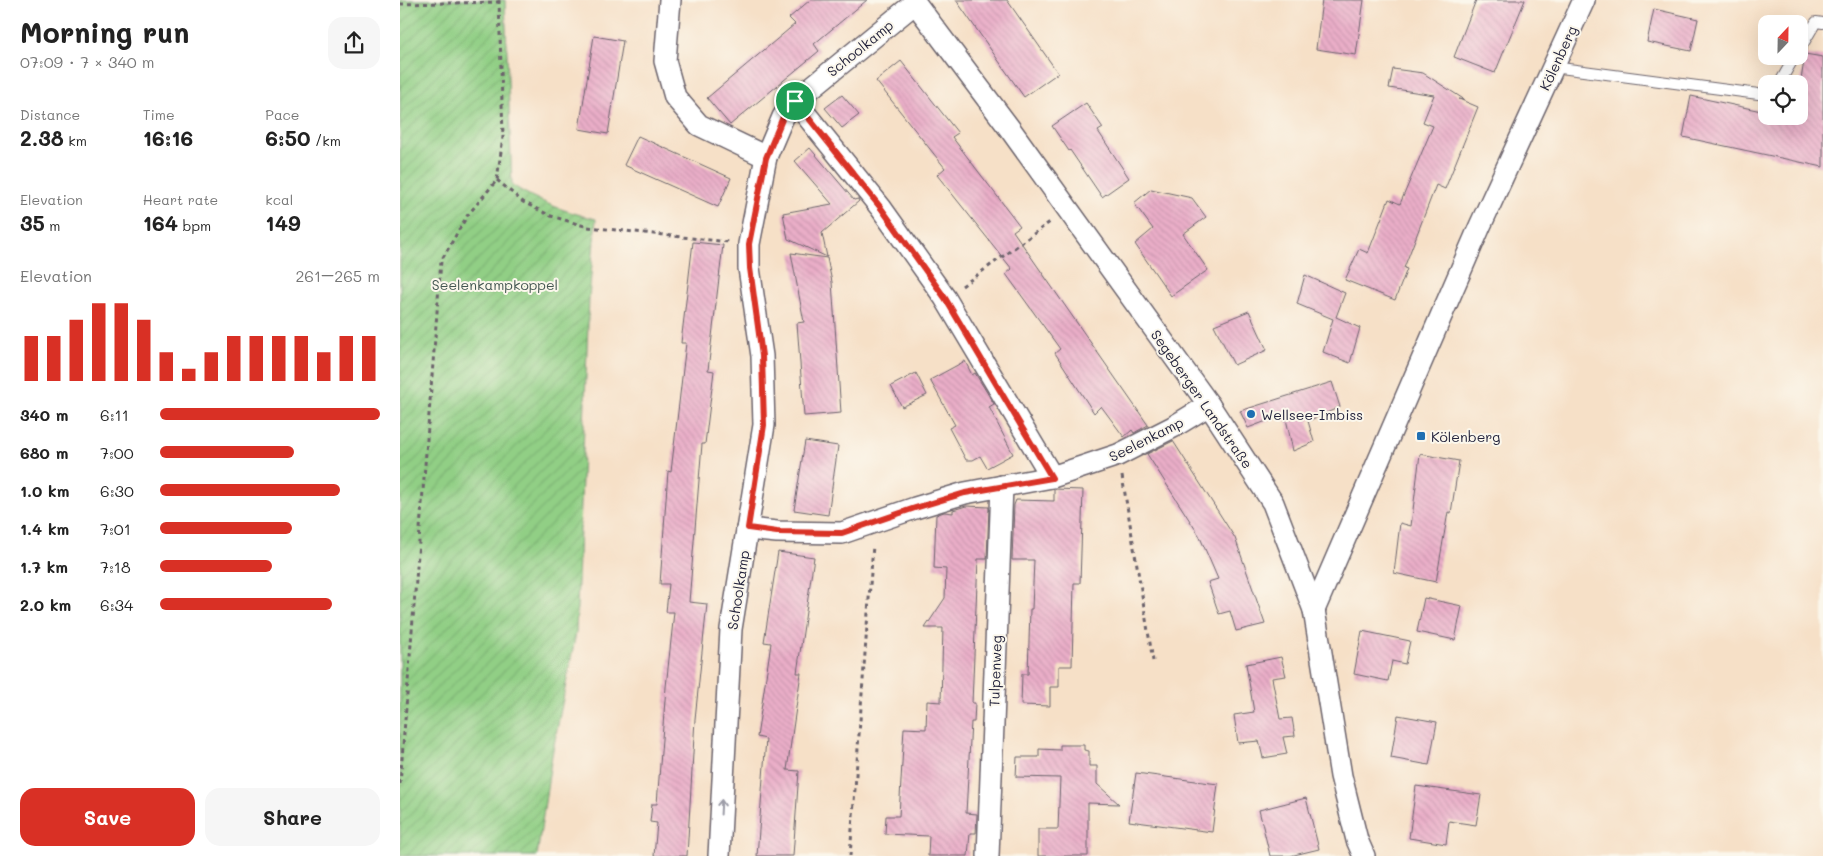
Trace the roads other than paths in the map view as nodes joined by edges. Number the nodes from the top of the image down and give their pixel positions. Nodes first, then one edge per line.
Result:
1 (670, 0) edge
2 (1584, 0) edge
3 (914, 1) edge
4 (1823, 24) edge
5 (1808, 36) edge
6 (1553, 67) junction
7 (1758, 94) edge
8 (795, 101) junction
9 (766, 158) junction
10 (1209, 405) junction
11 (1052, 478) junction
12 (1002, 486) junction
13 (748, 528) junction
14 (1314, 610) junction
15 (719, 856) edge
16 (988, 856) edge
17 (1364, 856) edge

1 - 9 street
2 - 6 street, Kölenberg
3 - 8 street, Schoolkamp
3 - 10 street, Segeberger Landstraße
4 - 5 lane
6 - 7 lane
6 - 14 street, Kölenberg
8 - 9 street, Schoolkamp
8 - 11 street
9 - 13 street, Schoolkamp
10 - 11 street, Seelenkamp
10 - 14 street, Segeberger Landstraße
11 - 12 street, Seelenkamp
12 - 13 street, Seelenkamp
12 - 16 street, Tulpenweg
15 -> 13 street, Schoolkamp
14 - 17 street, Segeberger Landstraße

